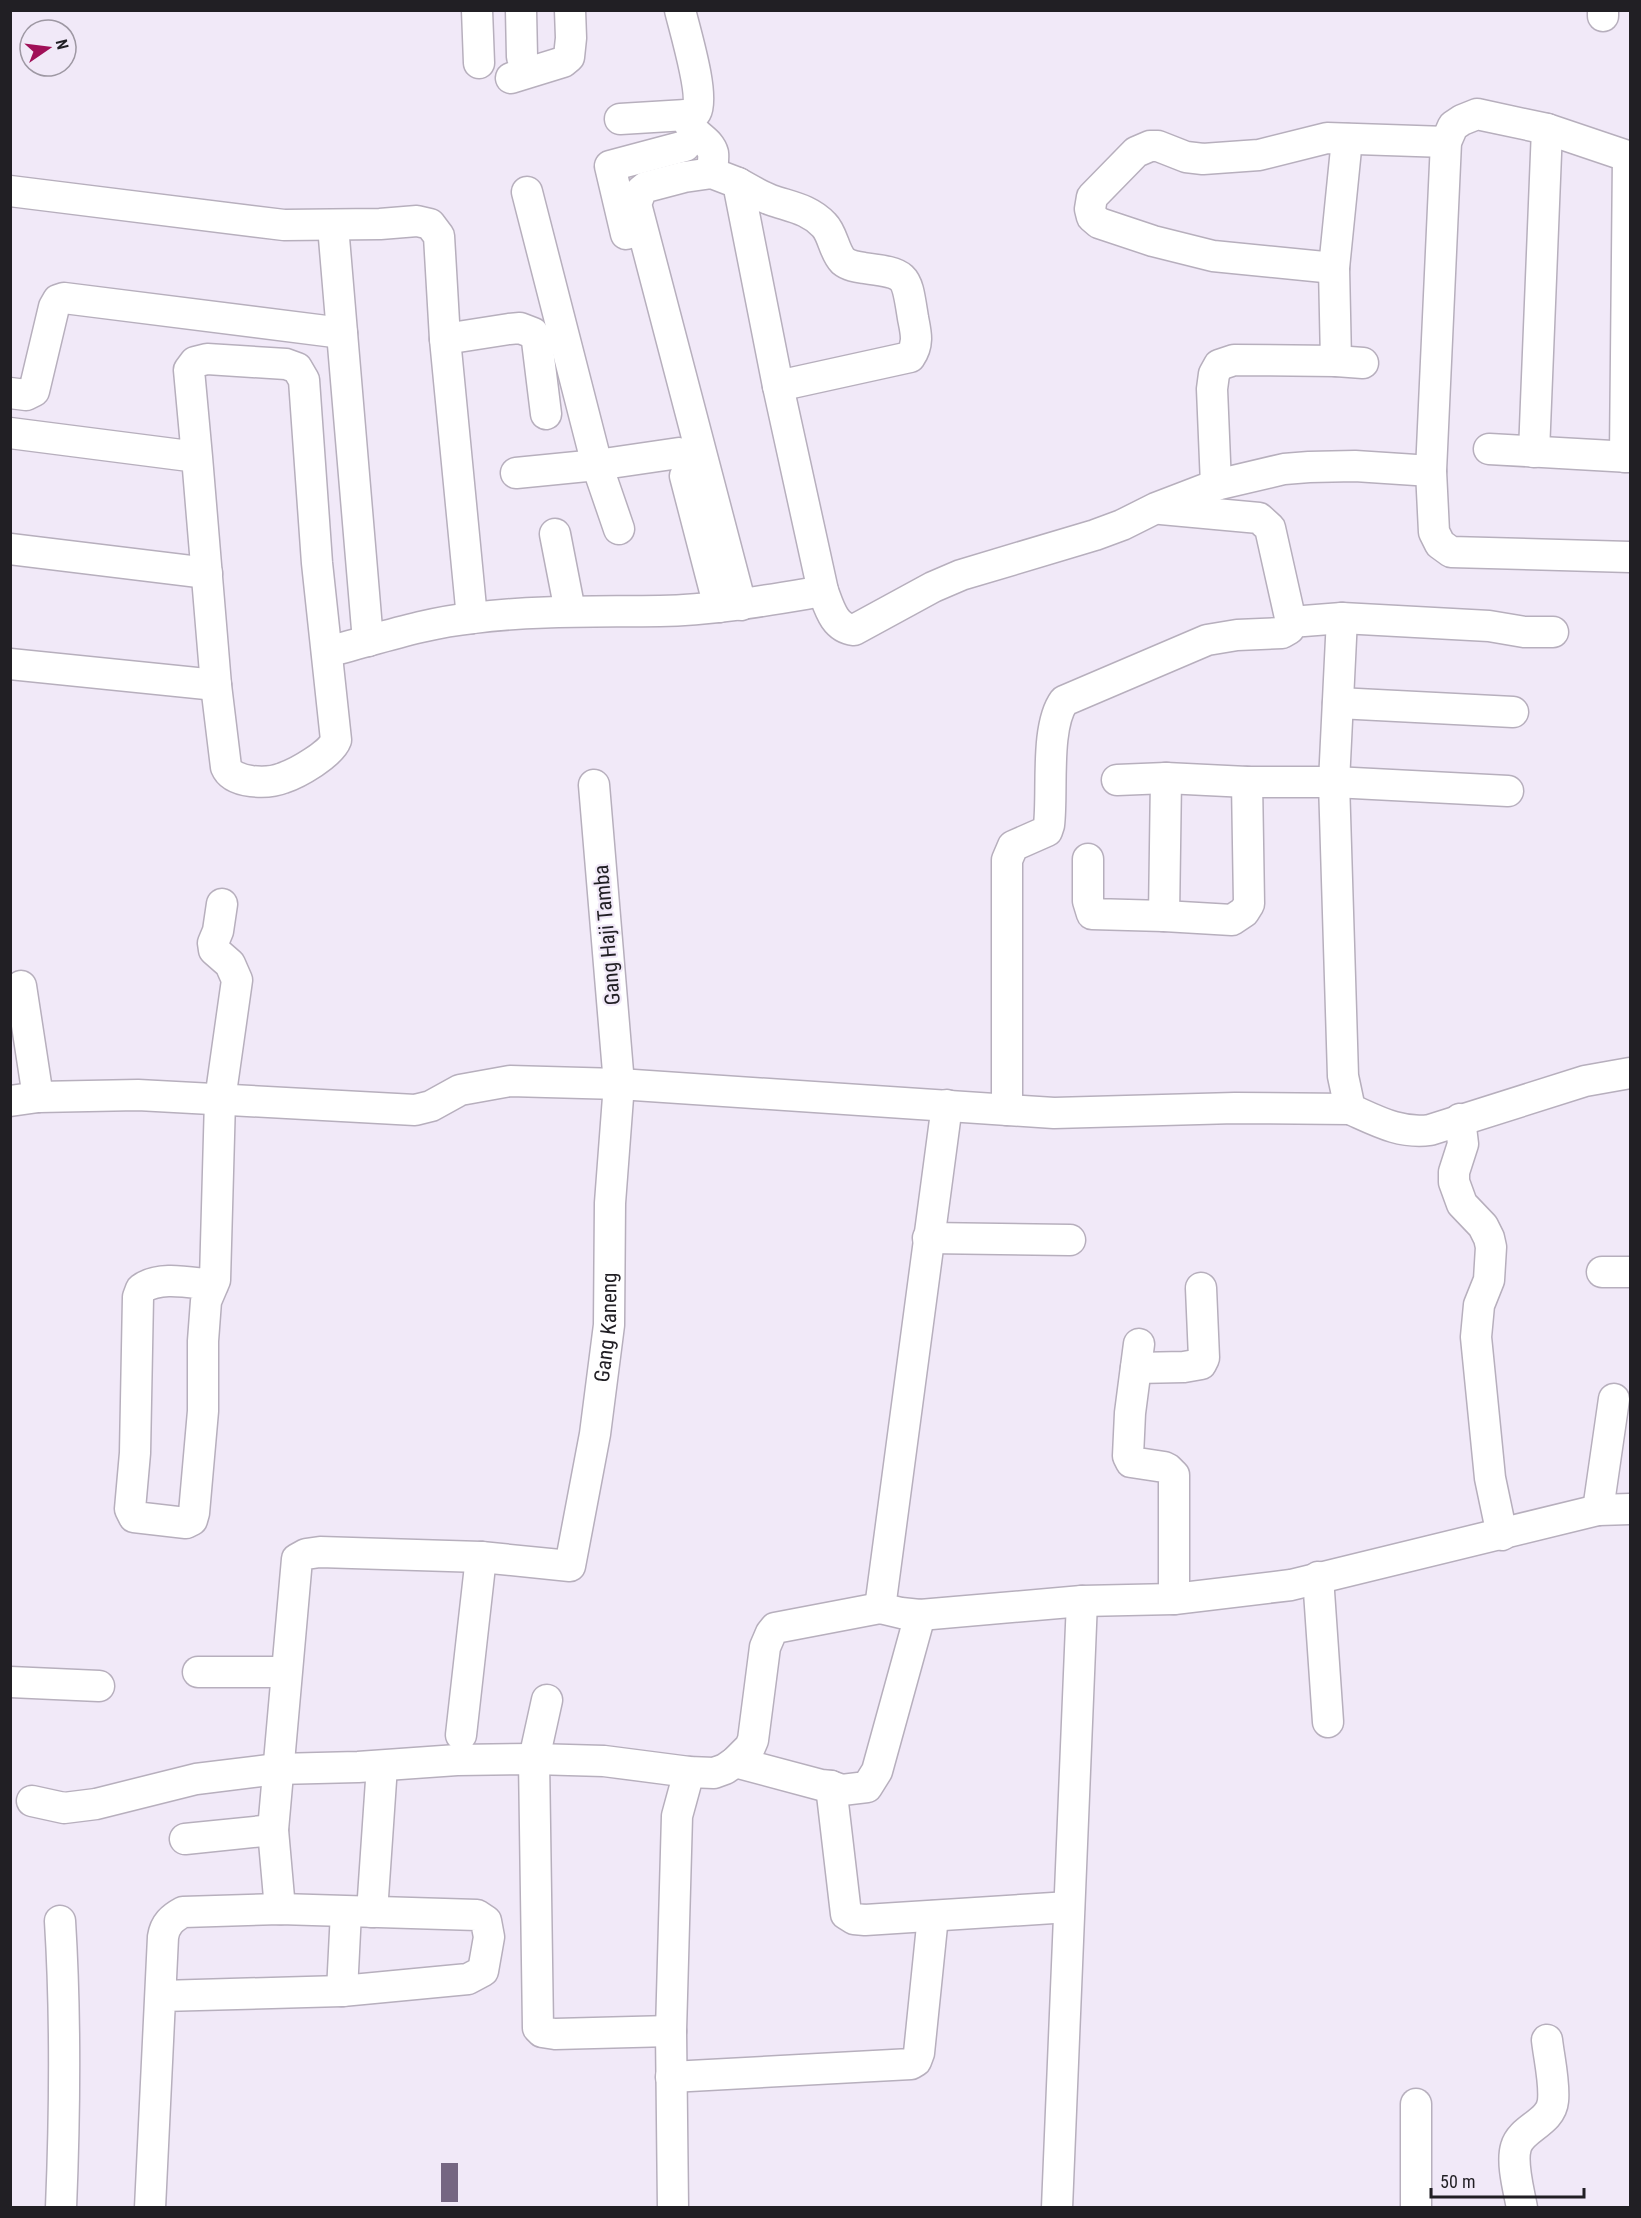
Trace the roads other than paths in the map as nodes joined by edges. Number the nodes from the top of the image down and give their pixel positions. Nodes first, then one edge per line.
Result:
1 (477, 10) edge
2 (521, 10) edge
3 (570, 10) edge
4 (680, 10) edge
5 (479, 63) dead end
6 (686, 115) junction
7 (620, 119) dead end
8 (1548, 129) junction
9 (1347, 139) junction
10 (1446, 142) junction
11 (686, 146) dead end
12 (1629, 157) edge
13 (725, 178) junction
14 (10, 191) edge
15 (528, 192) dead end
16 (333, 225) junction
17 (1334, 268) junction
18 (342, 333) junction
19 (445, 339) junction
20 (778, 386) junction
21 (10, 393) edge
22 (546, 414) dead end
23 (10, 433) edge
24 (1489, 449) dead end
25 (1534, 452) junction
26 (680, 453) junction
27 (197, 457) junction
28 (1628, 457) edge
29 (597, 465) junction
30 (1431, 471) junction
31 (516, 473) dead end
32 (1216, 485) junction
33 (1156, 508) junction
34 (619, 529) dead end
35 (555, 534) dead end
36 (10, 549) edge
37 (1630, 557) edge
38 (207, 573) junction
39 (730, 606) junction
40 (830, 608) junction
41 (570, 611) junction
42 (472, 618) junction
43 (1342, 618) junction
44 (1291, 622) junction
45 (1553, 632) dead end
46 (368, 642) junction
47 (327, 652) junction
48 (10, 664) edge
49 (216, 685) junction
50 (1338, 702) junction
51 (1513, 712) dead end
52 (1166, 778) junction
53 (1117, 780) dead end
54 (1247, 782) junction
55 (1334, 782) junction
56 (594, 785) dead end
57 (1508, 790) dead end
58 (1088, 859) dead end
59 (222, 904) dead end
60 (1164, 916) junction
61 (21, 986) dead end
62 (1630, 1073) edge
63 (619, 1084) junction
64 (24, 1099) edge
65 (220, 1100) junction
66 (947, 1105) junction
67 (1350, 1109) junction
68 (1007, 1110) junction
69 (1460, 1119) junction
70 (928, 1238) junction
71 (1070, 1240) dead end
72 (213, 1285) junction
73 (1201, 1288) dead end
74 (1614, 1399) dead end
75 (1630, 1509) edge
76 (1598, 1510) junction
77 (1502, 1535) junction
78 (481, 1557) junction
79 (1318, 1577) junction
80 (1174, 1599) junction
81 (1082, 1601) junction
82 (880, 1608) junction
83 (920, 1615) junction
84 (198, 1672) dead end
85 (286, 1672) junction
86 (10, 1682) edge
87 (99, 1686) dead end
88 (547, 1700) dead end
89 (1328, 1722) dead end
90 (461, 1735) dead end
91 (534, 1759) junction
92 (735, 1762) junction
93 (382, 1766) junction
94 (278, 1768) junction
95 (689, 1772) junction
96 (831, 1786) junction
97 (32, 1801) dead end
98 (273, 1830) junction
99 (185, 1839) dead end
100 (1069, 1907) junction
101 (280, 1909) junction
102 (359, 1912) junction
103 (933, 1916) junction
104 (60, 1921) dead end
105 (342, 1991) junction
106 (161, 1996) junction
107 (671, 2031) junction
108 (1547, 2040) dead end
109 (672, 2077) junction
110 (1416, 2104) dead end
111 (61, 2208) edge
112 (150, 2208) edge
113 (673, 2208) edge
114 (1057, 2208) edge
115 (1416, 2208) edge
116 (1522, 2208) edge

1 - 5 street
2 - 3 street
4 - 6 street
6 - 7 street
6 - 13 street
8 - 10 street
8 - 12 street
8 - 25 street
9 - 10 street
9 - 17 street
9 - 17 street
10 - 30 street
11 - 26 street
12 - 28 street
13 - 20 street
13 - 20 street
13 - 39 street
14 - 16 street
15 - 29 street
16 - 18 street
16 - 19 street
17 - 32 street
18 - 21 street
18 - 46 street
19 - 22 street
19 - 42 street
20 - 40 street
23 - 27 street
24 - 25 street
25 - 28 street
26 - 29 street
26 - 39 street
27 - 38 street
27 - 47 street
29 - 31 street
29 - 34 street
30 - 32 street
30 - 37 street
32 - 33 street
33 - 40 street
33 - 44 street
35 - 41 street
36 - 38 street
38 - 49 street
39 - 40 street
39 - 41 street
41 - 42 street
42 - 46 street
43 - 44 street
43 - 45 street
43 - 50 street
44 - 68 street
46 - 47 street
47 - 49 street
48 - 49 street
50 - 51 street
50 - 55 street
52 - 53 street
52 - 54 street
52 - 60 street
54 - 55 street
54 - 60 street
55 - 57 street
55 - 67 street
56 - 63 street, Gang Haji Tamba
58 - 60 street
59 - 65 street
61 - 64 street
62 - 69 street
63 - 65 street
63 - 66 street
63 - 78 street, Gang Kaneng
64 - 65 street
65 - 72 street
66 - 68 street
66 - 70 street
67 - 68 street
67 - 69 street
69 - 77 street
70 - 71 street
70 - 82 street
72 - 72 street
73 - 80 street
74 - 76 street
75 - 76 street
76 - 77 street
77 - 79 street
78 - 85 street
78 - 90 street
79 - 80 street
79 - 89 street
80 - 81 street
81 - 83 street
81 - 100 street
82 - 83 street
82 - 92 street
83 - 96 street
84 - 85 street
85 - 94 street
86 - 87 street
88 - 91 street
91 - 93 street
91 - 95 street
91 - 107 street
92 - 95 street
92 - 96 street
93 - 94 street
93 - 102 street
94 - 97 street
94 - 98 street
95 - 107 street
96 - 103 street
98 - 99 street
98 - 101 street
100 - 103 street
100 - 114 street
101 - 102 street
101 - 106 street
102 - 105 street
102 - 105 street
103 - 109 street
104 - 111 street
105 - 106 street
106 - 112 street
107 - 109 street
108 - 116 street
109 - 113 street
110 - 115 street

